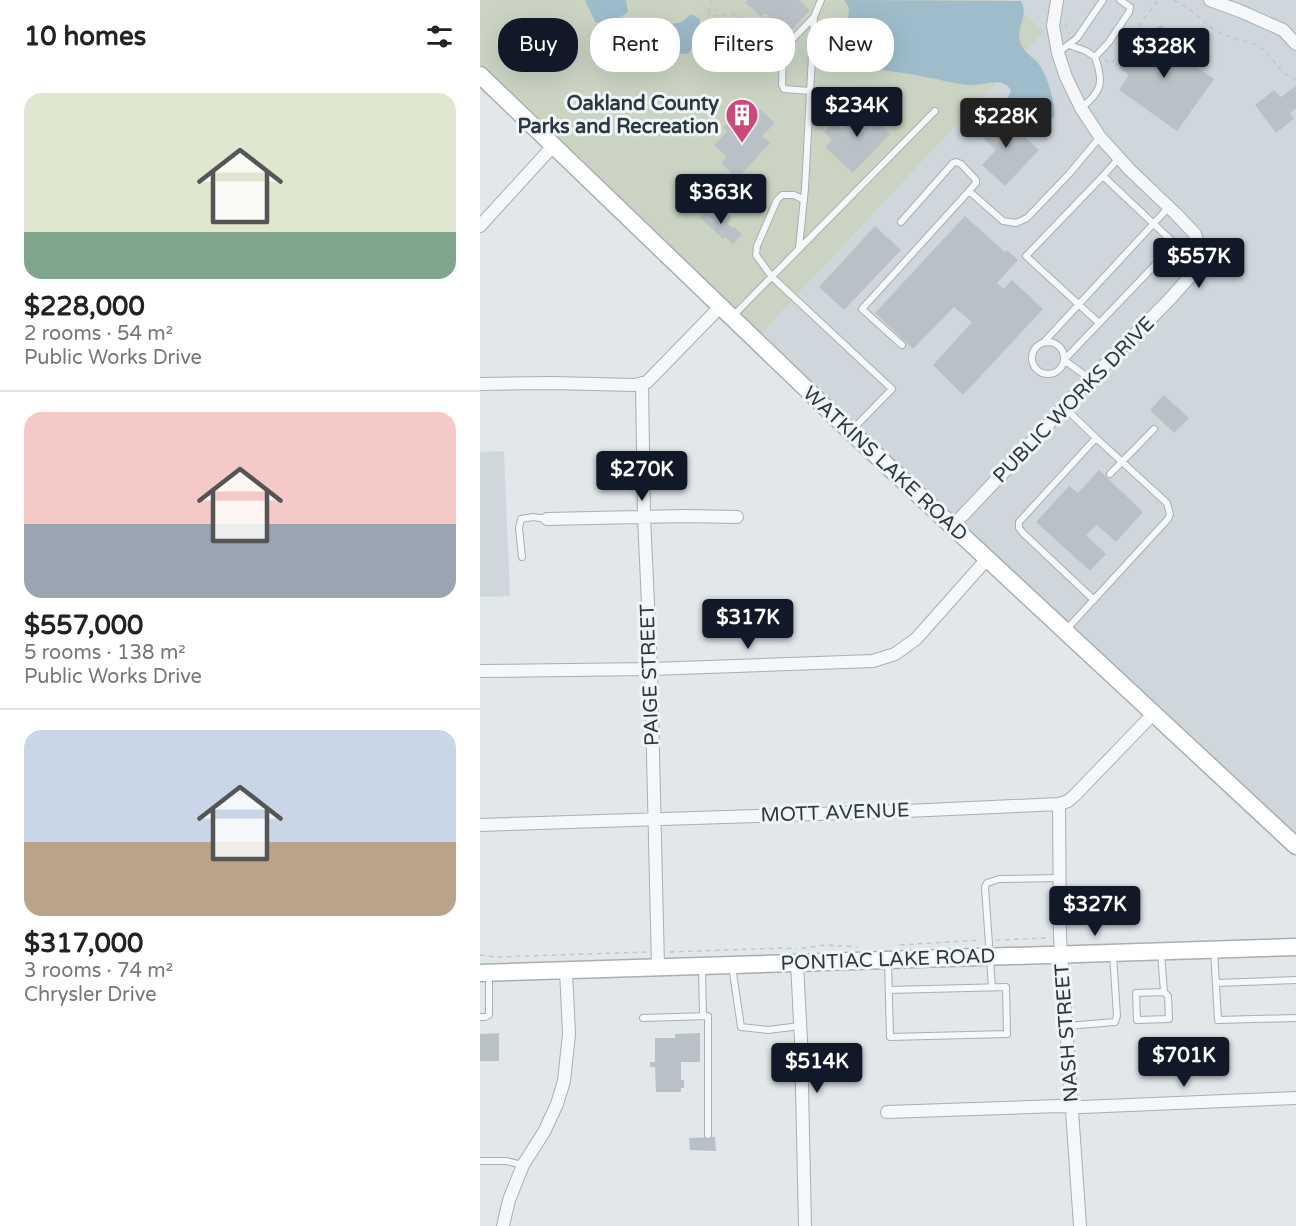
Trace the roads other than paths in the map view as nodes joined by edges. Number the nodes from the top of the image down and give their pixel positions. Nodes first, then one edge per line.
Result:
1 (821, 0) edge
2 (1057, 0) edge
3 (1104, 0) edge
4 (1120, 0) edge
5 (1210, 0) edge
6 (814, 17) junction
7 (1296, 44) edge
8 (1069, 45) junction
9 (1058, 53) junction
10 (1095, 57) junction
11 (480, 75) edge
12 (810, 91) junction
13 (1081, 108) junction
14 (935, 111) dead end
15 (1100, 137) junction
16 (553, 146) junction
17 (1119, 158) junction
18 (1103, 176) junction
19 (969, 191) junction
20 (804, 200) junction
21 (1169, 207) junction
22 (901, 222) dead end
23 (1153, 224) junction
24 (480, 226) edge
25 (799, 249) junction
26 (772, 277) junction
27 (1078, 305) junction
28 (726, 312) junction
29 (1099, 323) junction
30 (1042, 343) junction
31 (902, 345) dead end
32 (1064, 360) junction
33 (1090, 380) junction
34 (642, 383) junction
35 (480, 384) edge
36 (1065, 408) junction
37 (1154, 429) dead end
38 (850, 431) junction
39 (1096, 438) junction
40 (1122, 462) junction
41 (1110, 474) dead end
42 (644, 517) junction
43 (737, 517) dead end
44 (547, 519) joint
45 (952, 527) junction
46 (522, 557) dead end
47 (987, 560) junction
48 (1094, 600) junction
49 (1064, 631) junction
50 (651, 669) junction
51 (480, 671) edge
52 (1153, 714) junction
53 (1059, 804) junction
54 (655, 819) junction
55 (480, 825) edge
56 (1296, 846) edge
57 (1060, 878) junction
58 (1296, 947) edge
59 (1214, 950) junction
60 (1161, 952) junction
61 (1113, 953) junction
62 (1062, 955) junction
63 (657, 957) junction
64 (991, 957) junction
65 (888, 960) junction
66 (797, 963) junction
67 (732, 965) junction
68 (702, 966) junction
69 (566, 971) junction
70 (484, 973) edge
71 (1296, 980) edge
72 (1216, 983) junction
73 (992, 988) junction
74 (889, 990) junction
75 (1164, 992) junction
76 (703, 1016) junction
77 (480, 1017) edge
78 (643, 1017) dead end
79 (1296, 1018) edge
80 (800, 1026) junction
81 (1067, 1026) junction
82 (1296, 1098) edge
83 (1072, 1107) junction
84 (887, 1112) dead end
85 (708, 1135) dead end
86 (480, 1161) edge
87 (523, 1165) junction
88 (503, 1226) edge
89 (805, 1226) edge
90 (1080, 1226) edge

1 - 6 lane
2 - 9 street, PUBLIC WORKS DRIVE
3 - 8 lane
4 - 10 lane
5 - 7 street
6 - 12 lane
6 - 12 lane
8 - 9 lane
8 - 10 lane
9 - 13 street, PUBLIC WORKS DRIVE
10 - 13 lane
11 - 16 street, WATKINS LAKE ROAD
12 - 20 lane
13 - 15 street, PUBLIC WORKS DRIVE
14 - 25 lane
15 - 17 street, PUBLIC WORKS DRIVE
15 - 19 lane
16 - 24 street
16 - 28 street, WATKINS LAKE ROAD
17 - 18 lane
17 - 21 street, PUBLIC WORKS DRIVE
18 - 23 lane
18 - 27 lane
19 - 22 lane
19 - 31 lane
20 - 25 lane
20 - 26 lane
21 - 23 lane
21 - 33 street, PUBLIC WORKS DRIVE
23 - 27 lane
23 - 29 lane
25 - 26 lane
26 - 28 lane
26 - 38 lane
27 - 29 lane
27 - 30 lane
28 - 34 street
28 - 38 street, WATKINS LAKE ROAD
29 - 32 lane
30 - 32 lane
30 - 32 lane
32 - 33 lane
33 - 36 street, PUBLIC WORKS DRIVE
34 - 35 street
34 - 42 street, PAIGE STREET
36 - 39 lane
36 - 45 street, PUBLIC WORKS DRIVE
37 - 40 lane
38 - 45 street, WATKINS LAKE ROAD
39 - 40 lane
39 - 48 lane
40 - 41 lane
40 - 48 lane
42 - 43 street
42 - 44 street
42 - 50 street, PAIGE STREET
44 - 46 lane
45 - 47 street, WATKINS LAKE ROAD
47 - 49 street, WATKINS LAKE ROAD
47 - 50 street
48 - 49 lane
49 - 52 street, WATKINS LAKE ROAD
50 - 51 street
50 - 54 street, PAIGE STREET
52 - 53 street
52 - 56 street, WATKINS LAKE ROAD
53 - 54 street, MOTT AVENUE
53 - 57 street, NASH STREET
54 - 55 street, MOTT AVENUE
54 - 63 street, PAIGE STREET
57 - 62 street, NASH STREET
57 - 64 lane
58 - 59 street, PONTIAC LAKE ROAD
59 - 60 street, PONTIAC LAKE ROAD
59 - 72 lane
60 - 61 street, PONTIAC LAKE ROAD
60 - 75 lane
61 - 62 street, PONTIAC LAKE ROAD
61 - 81 lane
62 - 64 street, PONTIAC LAKE ROAD
62 - 81 street, NASH STREET
63 - 68 street, PONTIAC LAKE ROAD
63 - 69 street, PONTIAC LAKE ROAD
64 - 65 street, PONTIAC LAKE ROAD
64 - 73 lane
65 - 66 street, PONTIAC LAKE ROAD
65 - 74 lane
66 - 67 street, PONTIAC LAKE ROAD
66 - 80 street
67 - 68 street, PONTIAC LAKE ROAD
67 - 80 lane
68 - 76 lane
69 - 70 street, PONTIAC LAKE ROAD
69 - 87 street
70 - 77 lane
71 - 72 lane
72 - 79 lane
73 - 74 lane
73 - 74 lane
75 - 75 lane
76 - 78 lane
76 - 85 lane
80 - 89 street
81 - 83 street, NASH STREET
82 - 83 street
83 - 84 street
83 - 90 street, NASH STREET
86 - 87 lane
87 - 88 street

